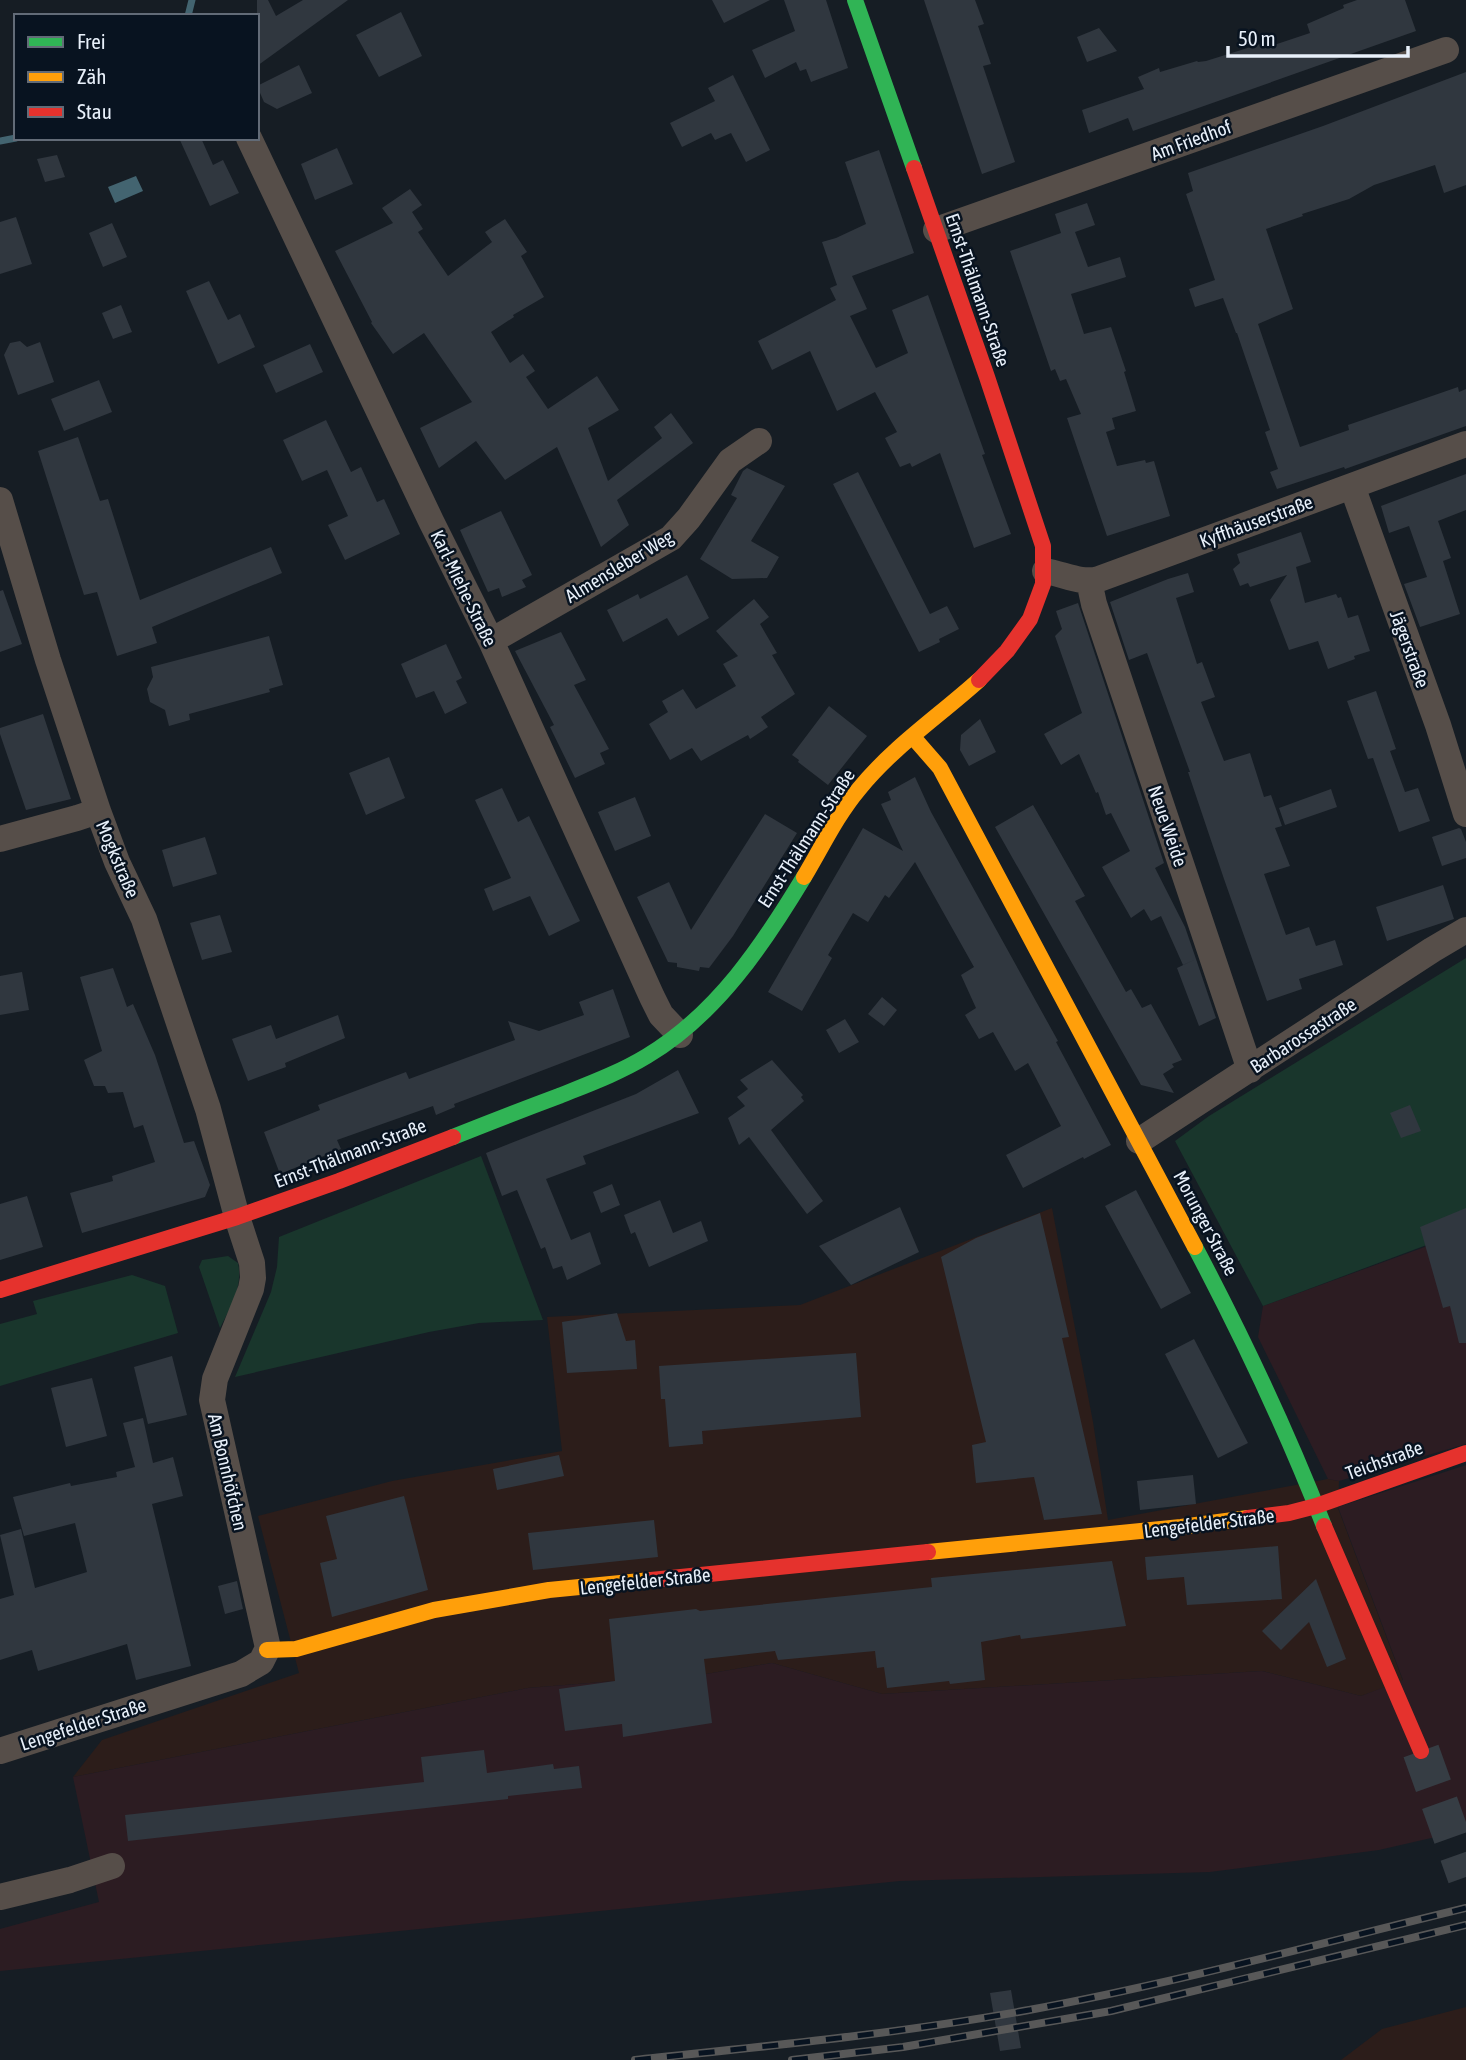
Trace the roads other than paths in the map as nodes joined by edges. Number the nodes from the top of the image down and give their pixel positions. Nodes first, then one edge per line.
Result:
1 (855, 0) edge
2 (1446, 50) dead end
3 (250, 140) edge
4 (936, 230) junction
5 (759, 441) dead end
6 (1466, 443) edge
7 (1352, 486) junction
8 (0, 500) edge
9 (1045, 571) junction
10 (1089, 581) junction
11 (491, 641) junction
12 (913, 737) junction
13 (98, 811) junction
14 (1466, 814) edge
15 (0, 839) edge
16 (1466, 930) edge
17 (680, 1035) junction
18 (1250, 1070) junction
19 (1139, 1141) junction
20 (237, 1217) junction
21 (0, 1290) edge
22 (1466, 1453) edge
23 (1316, 1506) junction
24 (267, 1650) junction
25 (0, 1751) edge
26 (1421, 1751) tunnel mouth
27 (112, 1866) dead end
28 (0, 1897) edge

1 - 4 street, Ernst-Thälmann-Straße
2 - 4 street, Am Friedhof
3 - 11 street, Karl-Miehe-Straße
4 - 9 street, Ernst-Thälmann-Straße
5 - 11 street, Almensleber Weg
6 - 7 street, Kyffhäuserstraße
7 - 10 street, Kyffhäuserstraße
7 - 14 street, Jägerstraße
8 - 13 street, Mogkstraße
9 - 10 street
9 - 12 street, Ernst-Thälmann-Straße
10 - 18 street, Neue Weide
11 - 17 street, Karl-Miehe-Straße
12 - 17 street, Ernst-Thälmann-Straße
12 - 19 street, Morunger Straße
13 - 15 street
13 - 20 street, Mogkstraße
16 - 18 street, Barbarossastraße
17 - 20 street, Ernst-Thälmann-Straße
18 - 19 street, Barbarossastraße
19 - 23 street, Morunger Straße
20 - 21 street, Ernst-Thälmann-Straße
20 - 24 street, Am Bonnhöfchen
22 - 23 street, Teichstraße
23 - 24 street, Lengefelder Straße
23 - 26 street, Morunger Straße
24 - 25 street, Lengefelder Straße
27 - 28 street

